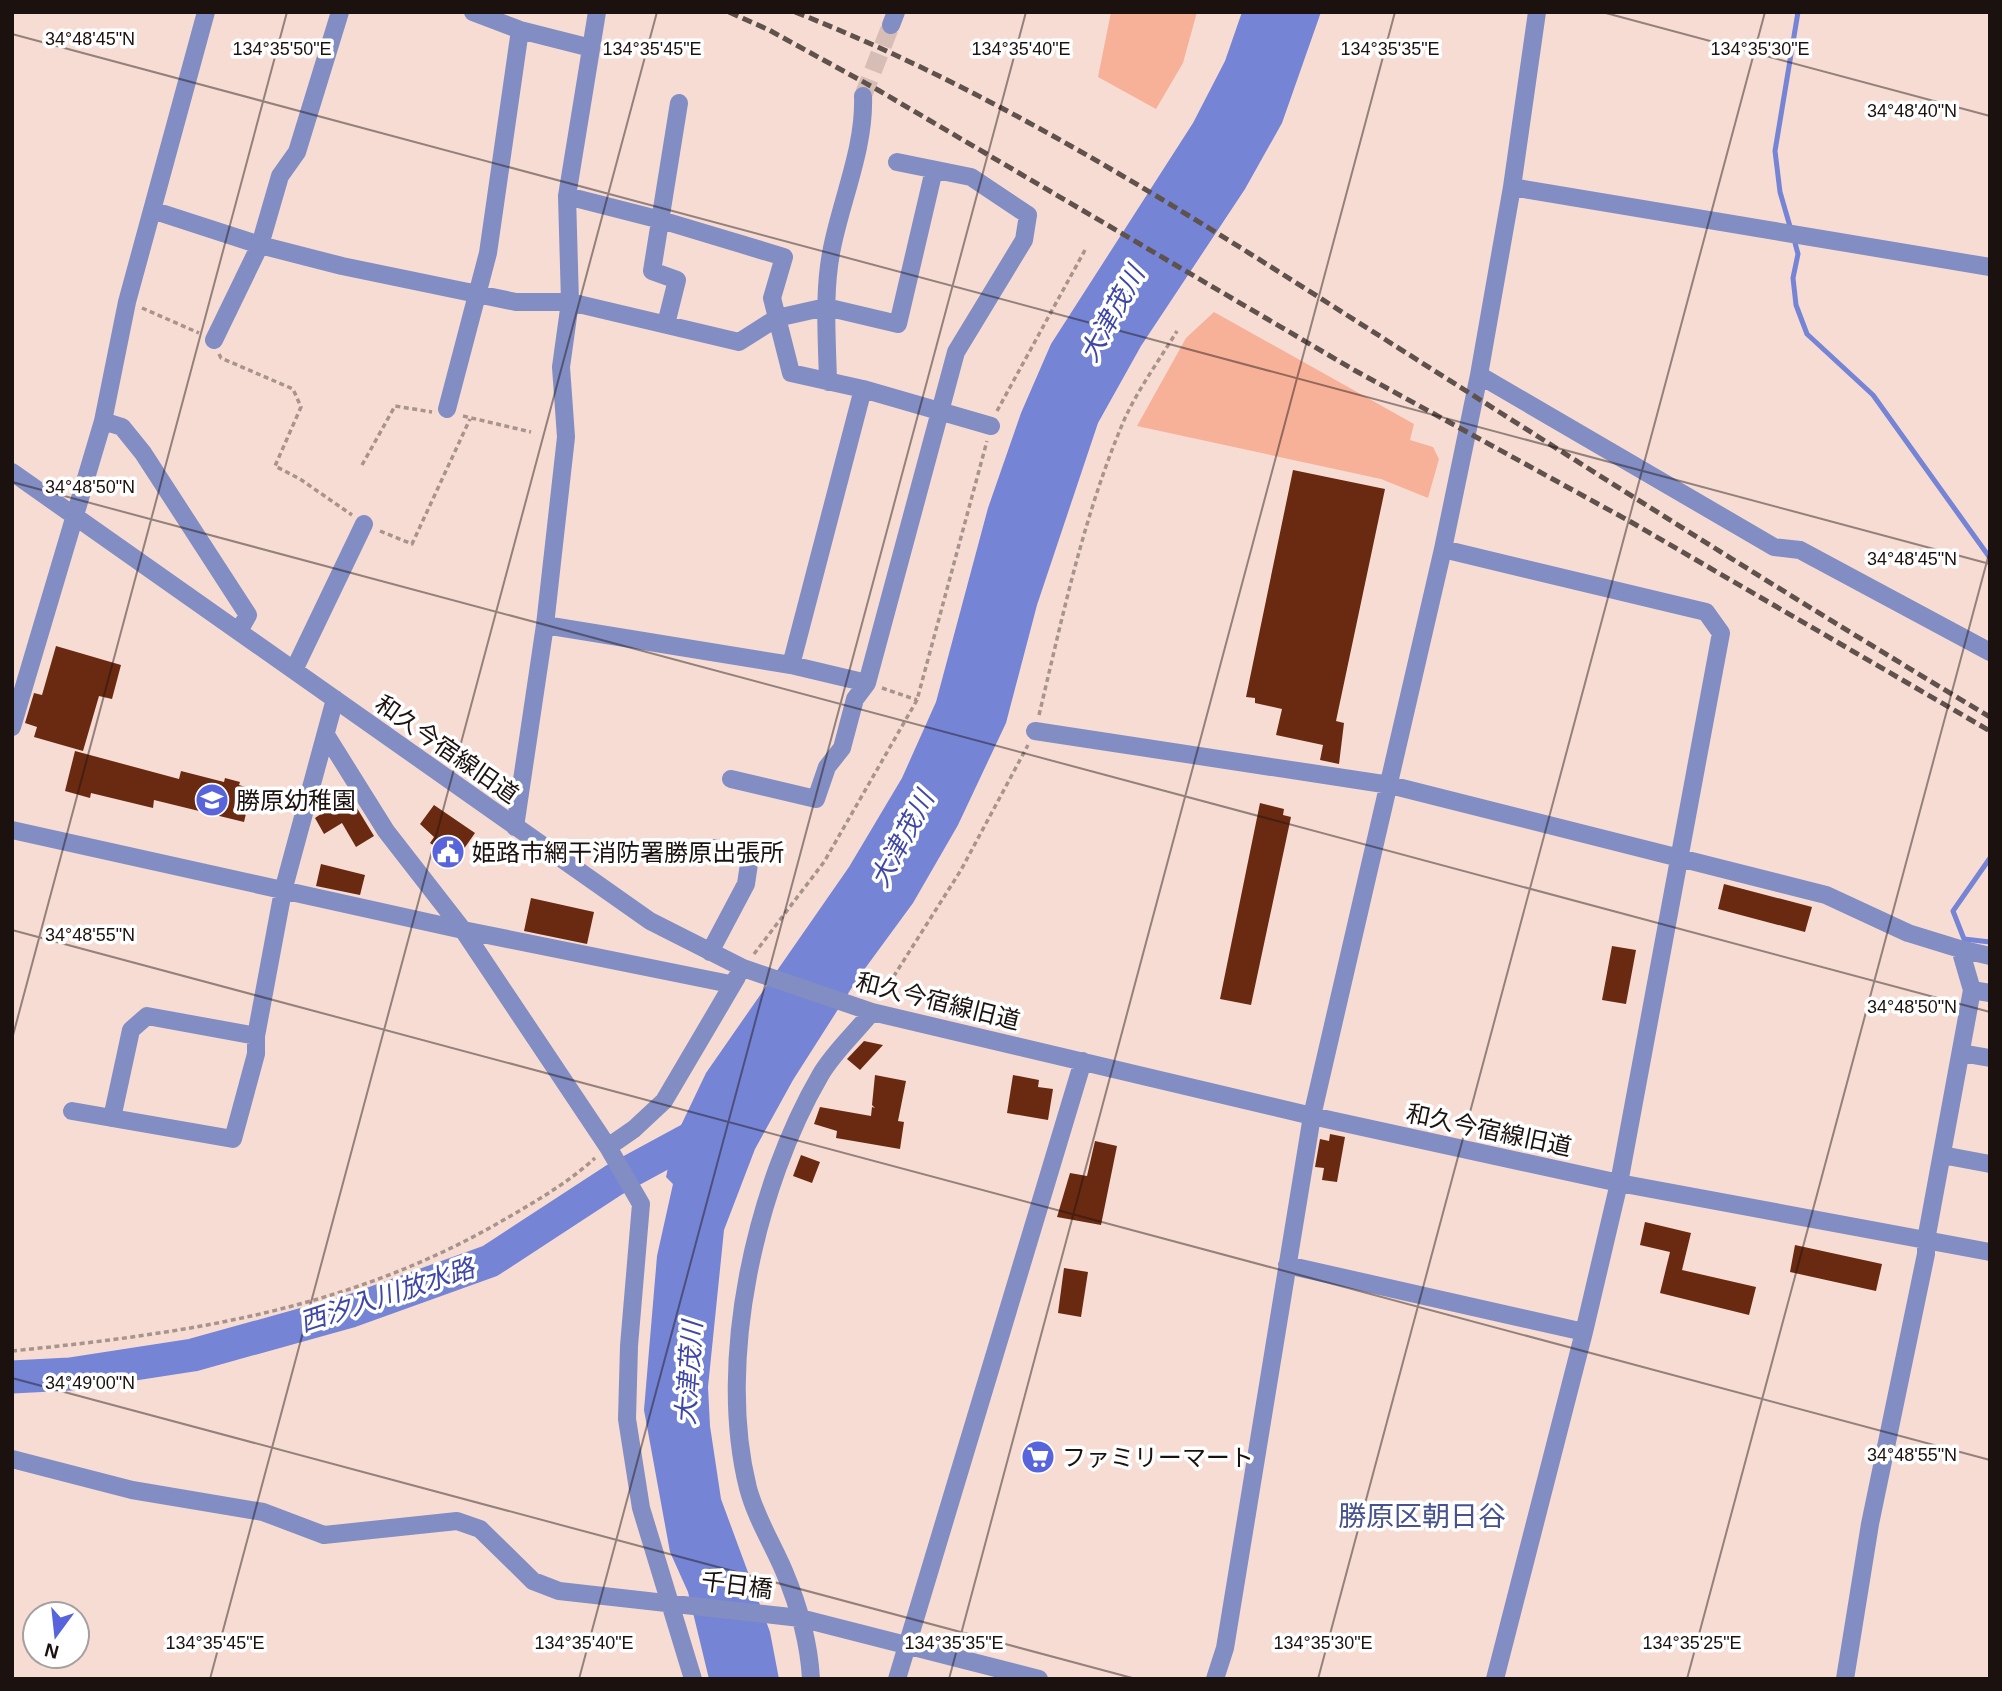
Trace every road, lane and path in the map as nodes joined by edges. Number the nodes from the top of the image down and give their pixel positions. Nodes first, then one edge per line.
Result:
1 (206, 12) edge
2 (340, 12) edge
3 (473, 12) edge
4 (597, 12) edge
5 (1537, 12) edge
6 (520, 30) junction
7 (591, 48) junction
8 (863, 96) tunnel mouth
9 (679, 103) dead end
10 (897, 162) dead end
11 (934, 170) junction
12 (1512, 187) junction
13 (567, 196) junction
14 (152, 210) junction
15 (661, 220) junction
16 (260, 245) junction
17 (1085, 250) dead end
18 (1990, 267) edge
19 (479, 295) junction
20 (127, 302) junction
21 (570, 302) junction
22 (827, 307) junction
23 (776, 318) junction
24 (666, 324) junction
25 (1177, 331) dead end
26 (214, 340) junction
27 (1479, 375) junction
28 (828, 382) junction
29 (863, 389) junction
30 (447, 409) dead end
31 (941, 414) junction
32 (470, 419) dead end
33 (103, 421) junction
34 (991, 426) junction
35 (12, 472) edge
36 (75, 516) junction
37 (364, 524) junction
38 (1443, 549) junction
39 (545, 625) junction
40 (239, 631) junction
41 (1990, 652) edge
42 (791, 665) junction
43 (294, 670) junction
44 (867, 682) junction
45 (335, 699) junction
46 (917, 701) junction
47 (12, 727) edge
48 (1035, 731) junction
49 (326, 735) junction
50 (731, 779) dead end
51 (1390, 785) junction
52 (515, 827) junction
53 (12, 830) edge
54 (713, 848) dead end
55 (1677, 858) junction
56 (283, 891) junction
57 (463, 930) junction
58 (1960, 949) junction
59 (710, 952) junction
60 (1990, 956) edge
61 (743, 968) junction
62 (730, 984) junction
63 (1981, 991) edge
64 (872, 1012) junction
65 (256, 1036) junction
66 (1961, 1053) junction
67 (1990, 1058) edge
68 (1083, 1061) junction
69 (72, 1111) dead end
70 (1312, 1116) junction
71 (111, 1118) junction
72 (608, 1147) junction
73 (1942, 1154) junction
74 (1990, 1164) edge
75 (1619, 1183) junction
76 (1926, 1240) junction
77 (1990, 1252) edge
78 (1287, 1265) junction
79 (1584, 1332) junction
80 (12, 1351) edge
81 (12, 1459) edge
82 (667, 1601) junction
83 (800, 1618) junction
84 (907, 1644) junction
85 (693, 1679) edge
86 (811, 1679) edge
87 (897, 1679) edge
88 (1039, 1679) edge
89 (1215, 1679) edge
90 (1495, 1679) edge
91 (1845, 1679) edge

1 - 14 street
2 - 16 street
3 - 6 street
4 - 7 street
5 - 12 street
6 - 7 street
6 - 19 street
7 - 13 street
8 - 22 street
9 - 15 street
10 - 11 street
11 - 22 street
11 - 31 street
12 - 18 street
12 - 27 street
13 - 15 street
13 - 21 street
14 - 16 street
14 - 20 street
15 - 23 street
15 - 24 street
16 - 19 street
16 - 26 street
17 - 34 path
19 - 21 street
19 - 30 street
20 - 26 path
20 - 33 street
21 - 24 street
21 - 39 street
22 - 23 street
22 - 28 street
23 - 24 street
23 - 28 street
25 - 48 path
26 - 37 path
27 - 38 street
27 - 41 street
28 - 29 street
29 - 31 street
29 - 42 street
31 - 34 street
31 - 44 street
32 - 37 path
33 - 36 street
33 - 40 street
34 - 46 path
35 - 36 street, 和久今宿線旧道
36 - 40 street, 和久今宿線旧道
36 - 47 street
37 - 43 street
38 - 51 street
38 - 55 street
39 - 42 street
39 - 52 street
40 - 43 street, 和久今宿線旧道
42 - 44 street
43 - 45 street, 和久今宿線旧道
44 - 46 path
44 - 50 street
45 - 49 street
45 - 52 street, 和久今宿線旧道
46 - 61 path
48 - 51 street
48 - 64 path
49 - 56 street
49 - 57 street
51 - 55 street
51 - 70 street
52 - 59 street, 和久今宿線旧道
53 - 56 street
54 - 59 street
55 - 58 street
55 - 75 street
56 - 57 street
56 - 65 street
57 - 62 street
57 - 72 street
58 - 60 street
58 - 63 street
59 - 61 street, 和久今宿線旧道
61 - 62 street
61 - 64 street, 和久今宿線旧道
62 - 72 street
63 - 66 street
64 - 68 street, 和久今宿線旧道
64 - 83 street
65 - 71 street
65 - 71 street
66 - 67 street
66 - 73 street
68 - 70 street, 和久今宿線旧道
68 - 84 street
69 - 71 street
70 - 75 street, 和久今宿線旧道
70 - 78 street
72 - 80 path
72 - 82 street
73 - 74 street
73 - 76 street
75 - 76 street, 和久今宿線旧道
75 - 79 street
76 - 77 street, 和久今宿線旧道
76 - 91 street
78 - 79 street
78 - 89 street
79 - 90 street
81 - 82 street, 千日橋
82 - 83 street, 千日橋
82 - 85 street
83 - 84 street, 千日橋
83 - 86 street
84 - 87 street
84 - 88 street, 千日橋

